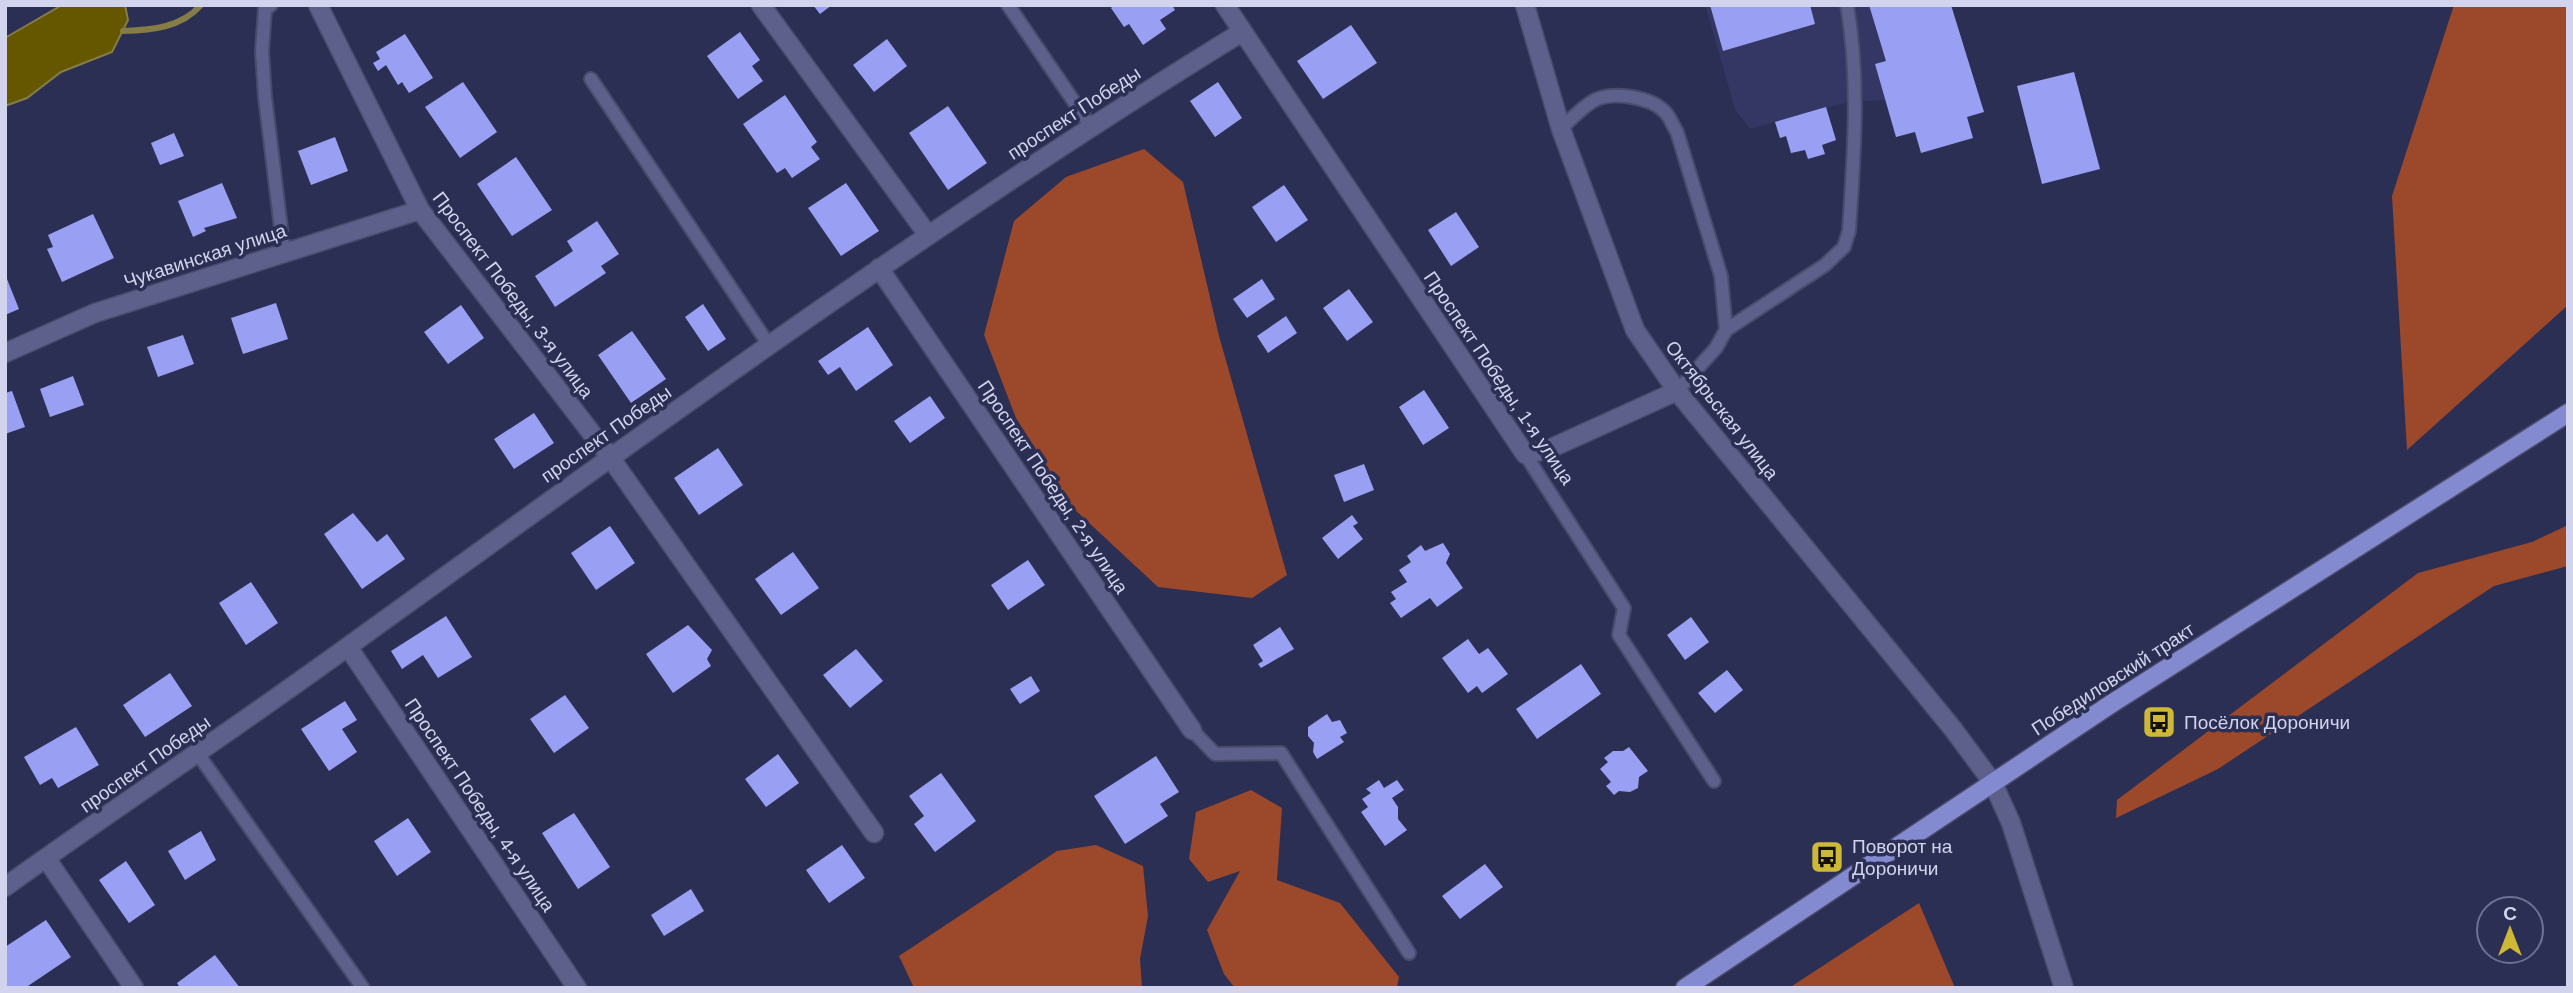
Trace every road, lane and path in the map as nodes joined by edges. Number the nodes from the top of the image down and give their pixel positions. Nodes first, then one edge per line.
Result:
1 (271, 5) edge
2 (318, 5) edge
3 (761, 5) edge
4 (1009, 5) edge
5 (1225, 5) edge
6 (1525, 5) edge
7 (1847, 5) edge
8 (1242, 32) junction
9 (591, 79) dead end
10 (1090, 125) junction
11 (1560, 129) junction
12 (420, 210) junction
13 (928, 235) junction
14 (284, 253) junction
15 (879, 268) junction
16 (1726, 330) junction
17 (769, 345) junction
18 (5, 353) edge
19 (1677, 391) junction
20 (2568, 413) edge
21 (1525, 454) junction
22 (610, 457) junction
23 (348, 647) junction
24 (1192, 730) joint
25 (198, 754) junction
26 (1714, 781) dead end
27 (1993, 783) junction
28 (873, 833) dead end
29 (46, 858) junction
30 (5, 887) edge
31 (1409, 953) dead end
32 (134, 988) edge
33 (363, 988) edge
34 (577, 988) edge
35 (1685, 988) edge
36 (2064, 988) edge

1 - 14 lane
2 - 12 street, Проспект Победы, 3-я улица
3 - 13 street
4 - 10 lane
5 - 8 street, Проспект Победы, 1-я улица
6 - 11 street, Октябрьская улица
7 - 16 lane
8 - 10 street, проспект Победы
8 - 21 street, Проспект Победы, 1-я улица
9 - 17 lane
10 - 13 street, проспект Победы
11 - 16 lane
11 - 19 street, Октябрьская улица
12 - 14 street, Чукавинская улица
12 - 22 street, Проспект Победы, 3-я улица
13 - 15 street, проспект Победы
14 - 18 street, Чукавинская улица
15 - 17 street, проспект Победы
15 - 24 street, Проспект Победы, 2-я улица
16 - 19 lane
17 - 22 street, проспект Победы
19 - 21 street
19 - 27 street, Октябрьская улица
20 - 27 main road, Победиловский тракт
21 - 26 lane, Проспект Победы, 1-я улица
22 - 23 street, проспект Победы
22 - 28 street, Проспект Победы, 3-я улица
23 - 25 street, проспект Победы
23 - 34 street, Проспект Победы, 4-я улица
24 - 31 lane
25 - 29 street, проспект Победы
25 - 33 lane
27 - 35 main road, Победиловский тракт
27 - 36 street, Октябрьская улица
29 - 30 street, проспект Победы
29 - 32 street

